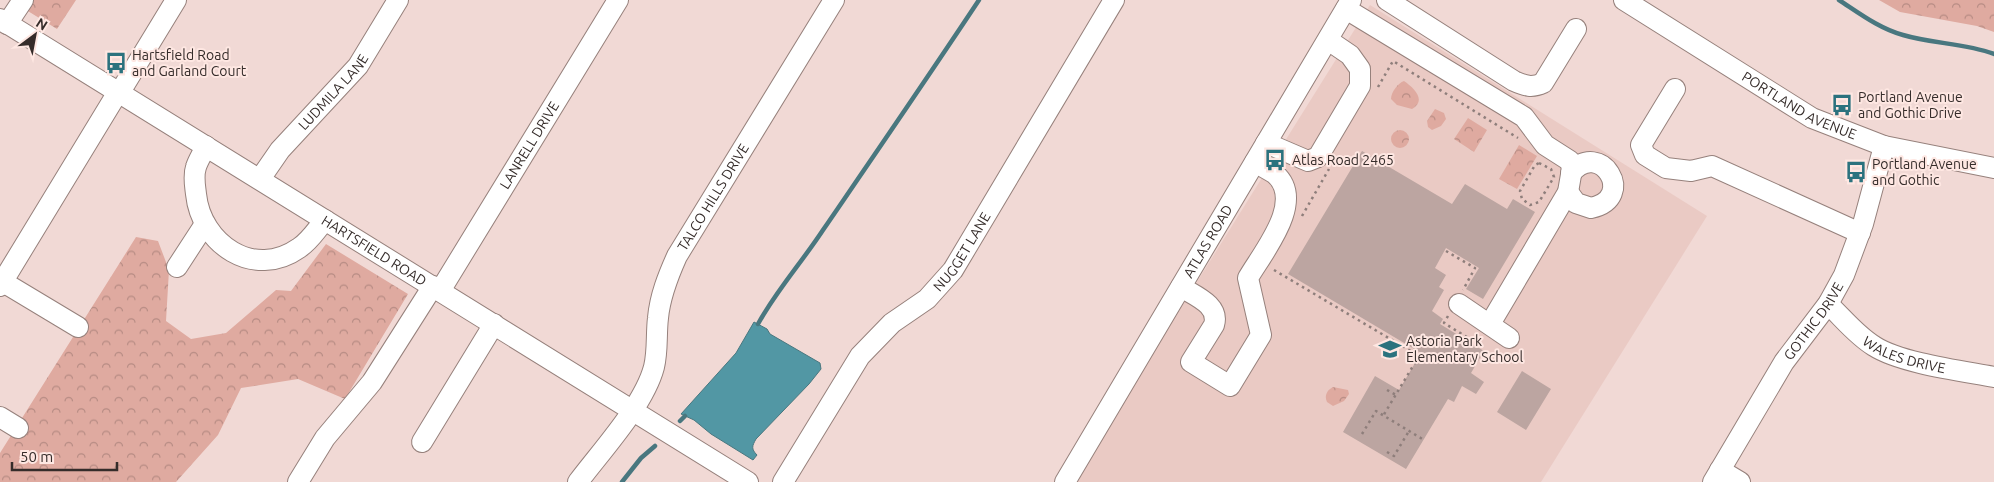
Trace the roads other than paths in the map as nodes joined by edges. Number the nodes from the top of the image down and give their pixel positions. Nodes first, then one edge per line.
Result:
1 (23, 0) edge
2 (176, 0) edge
3 (398, 0) edge
4 (618, 0) edge
5 (834, 0) edge
6 (1114, 0) edge
7 (1386, 0) edge
8 (1624, 0) edge
9 (1349, 4) edge
10 (3, 22) edge
11 (1576, 29) dead end
12 (1328, 40) junction
13 (1675, 88) dead end
14 (119, 92) junction
15 (1266, 143) junction
16 (206, 146) junction
17 (1884, 146) junction
18 (1255, 162) junction
19 (1994, 168) edge
20 (260, 179) junction
21 (325, 220) junction
22 (204, 224) junction
23 (1860, 233) junction
24 (177, 267) dead end
25 (1, 284) edge
26 (1181, 287) junction
27 (437, 288) junction
28 (1459, 304) dead end
29 (1828, 304) junction
30 (494, 324) junction
31 (1490, 324) junction
32 (78, 327) dead end
33 (1510, 338) dead end
34 (1994, 377) edge
35 (632, 410) junction
36 (0, 417) edge
37 (18, 428) dead end
38 (422, 442) dead end
39 (1716, 476) edge
40 (298, 482) edge
41 (578, 482) edge
42 (748, 482) edge
43 (783, 482) edge
44 (1064, 482) edge
45 (1740, 482) edge

1 - 10 street
2 - 14 street
3 - 20 street, LUDMILA LANE
4 - 27 street, LANRELL DRIVE
5 - 35 street, TALCO HILLS DRIVE
6 - 43 street, NUGGET LANE
7 - 11 street
8 - 17 street, PORTLAND AVENUE
9 - 12 street, ATLAS ROAD
9 - 31 street
10 - 14 street, HARTSFIELD ROAD
12 - 15 street, ATLAS ROAD
12 - 15 street
13 - 23 street
14 - 16 street, HARTSFIELD ROAD
14 - 25 street
15 - 18 street, ATLAS ROAD
16 - 20 street, HARTSFIELD ROAD
16 - 22 street
17 - 19 street, PORTLAND AVENUE
17 - 23 street, GOTHIC DRIVE
18 - 26 street, ATLAS ROAD
18 - 26 street
20 - 21 street, HARTSFIELD ROAD
21 - 22 street
21 - 27 street, HARTSFIELD ROAD
22 - 24 street
23 - 29 street, GOTHIC DRIVE
25 - 32 street
26 - 44 street, ATLAS ROAD
27 - 30 street, HARTSFIELD ROAD
27 - 40 street, LANRELL DRIVE
28 - 31 street
29 - 34 street, WALES DRIVE
29 - 39 street, GOTHIC DRIVE
30 - 35 street, HARTSFIELD ROAD
30 - 38 street
31 - 33 street
35 - 41 street, TALCO HILLS DRIVE
35 - 42 street, HARTSFIELD ROAD
36 - 37 street
39 - 45 street

